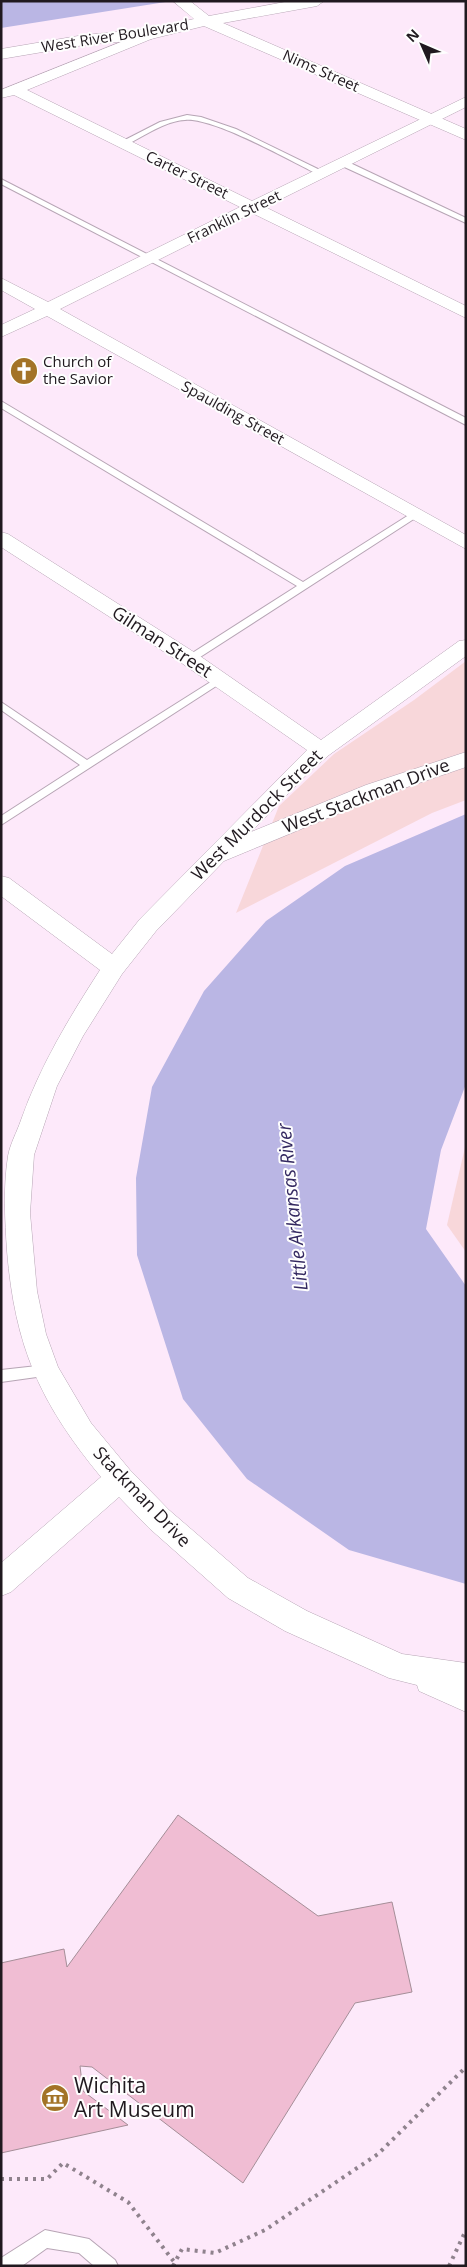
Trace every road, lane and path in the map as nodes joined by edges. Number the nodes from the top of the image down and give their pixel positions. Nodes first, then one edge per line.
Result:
1 (317, 1) edge
2 (184, 4) edge
3 (206, 21) junction
4 (151, 34) junction
5 (1, 54) edge
6 (8, 93) edge
7 (466, 101) edge
8 (430, 119) junction
9 (466, 135) edge
10 (123, 143) junction
11 (343, 163) junction
12 (322, 173) junction
13 (1, 181) edge
14 (253, 208) junction
15 (466, 221) edge
16 (151, 258) junction
17 (1, 283) edge
18 (47, 309) junction
19 (466, 313) edge
20 (1, 332) edge
21 (1, 404) edge
22 (466, 422) edge
23 (415, 515) junction
24 (1, 538) edge
25 (466, 543) edge
26 (303, 586) junction
27 (466, 646) edge
28 (190, 658) junction
29 (220, 679) junction
30 (1, 705) edge
31 (321, 750) junction
32 (466, 759) edge
33 (87, 765) junction
34 (1, 821) edge
35 (212, 859) junction
36 (1, 884) edge
37 (114, 968) junction
38 (11, 1157) edge
39 (46, 1371) junction
40 (1, 1376) edge
41 (120, 1479) junction
42 (1, 1582) edge
43 (400, 1668) junction
44 (466, 1678) edge
45 (466, 1697) edge
46 (466, 2067) edge
47 (1, 2179) edge
48 (466, 2230) edge
49 (174, 2264) edge
50 (6, 2266) edge
51 (109, 2266) edge
52 (449, 2266) edge

1 - 3 street, West River Boulevard
2 - 3 street, Nims Street
3 - 4 street, West River Boulevard
3 - 8 street, Nims Street
4 - 5 street, West River Boulevard
4 - 6 street
6 - 10 street, Carter Street
7 - 8 street, Franklin Street
8 - 9 street, Nims Street
8 - 11 street, Franklin Street
10 - 12 lane
10 - 14 street, Carter Street
11 - 12 street, Franklin Street
11 - 15 lane
12 - 14 street, Franklin Street
13 - 16 lane
14 - 16 street, Franklin Street
14 - 19 street, Carter Street
16 - 18 street, Franklin Street
16 - 22 lane
17 - 18 street, Spaulding Street
18 - 20 street, Franklin Street
18 - 23 street, Spaulding Street
21 - 26 lane
23 - 25 street, Spaulding Street
23 - 26 lane
24 - 28 street, Gilman Street
26 - 28 lane
27 - 31 street, West Murdock Street
28 - 29 street, Gilman Street
29 - 31 street, Gilman Street
29 - 33 lane
30 - 33 lane
31 - 35 street, West Murdock Street
32 - 35 street, West Stackman Drive
33 - 34 lane
35 - 37 street, West Murdock Street
36 - 37 street
37 - 38 street, Stackman Drive
38 - 39 street, Stackman Drive
39 - 40 lane
39 - 41 street, Stackman Drive
41 - 42 street
41 - 43 street, Stackman Drive
43 - 44 street, Stackman Drive
43 - 45 street
46 - 49 path
47 - 49 path
48 - 52 path
50 - 51 lane

